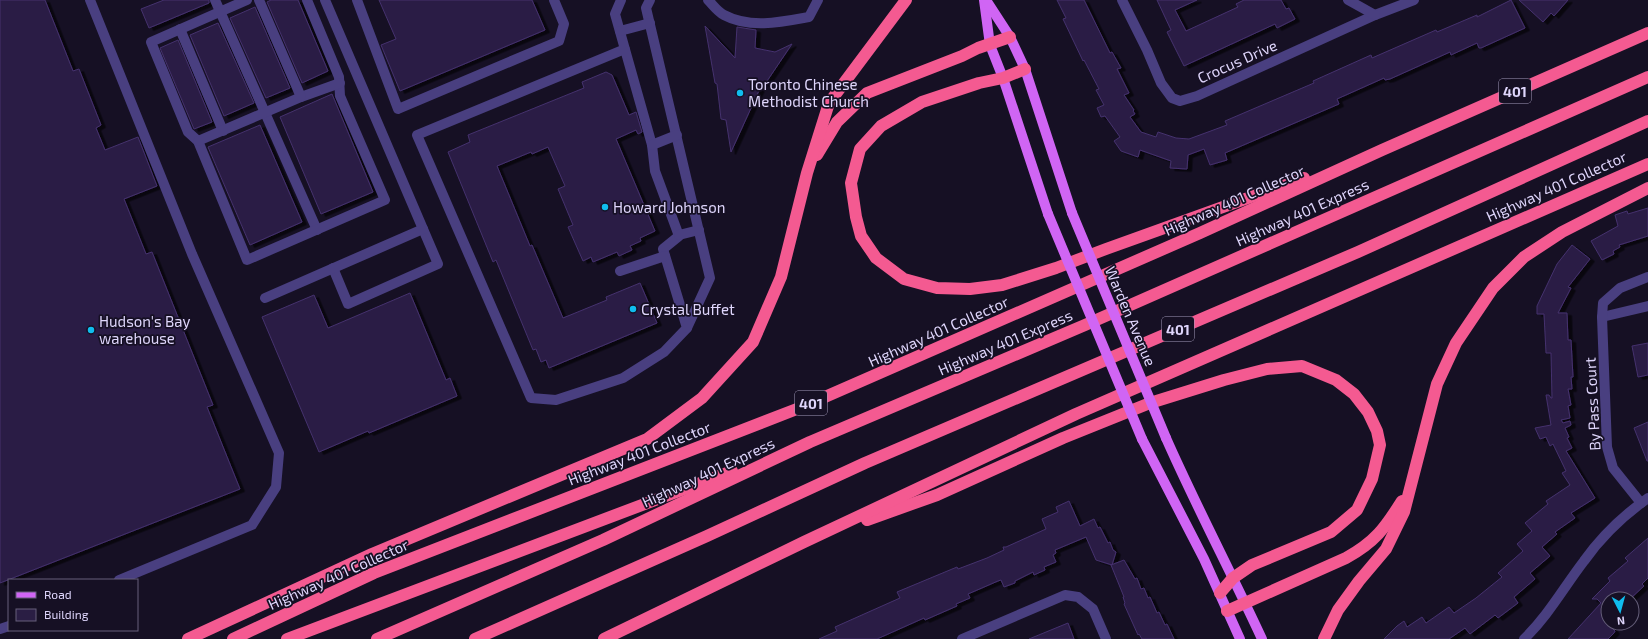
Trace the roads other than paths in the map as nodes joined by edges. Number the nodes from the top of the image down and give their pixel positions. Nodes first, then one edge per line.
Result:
1 (90, 0) edge
2 (215, 0) edge
3 (248, 0) edge
4 (259, 0) edge
5 (307, 0) edge
6 (325, 0) edge
7 (357, 0) edge
8 (554, 0) edge
9 (622, 0) edge
10 (650, 0) edge
11 (708, 0) edge
12 (818, 0) edge
13 (906, 0) edge
14 (985, 0) edge
15 (1122, 0) edge
16 (1348, 0) edge
17 (1414, 0) edge
18 (220, 11) junction
19 (1375, 15) junction
20 (650, 24) junction
21 (180, 29) junction
22 (620, 31) junction
23 (1648, 33) edge
24 (1010, 37) junction
25 (990, 44) junction
26 (625, 49) junction
27 (1025, 69) junction
28 (1648, 77) edge
29 (1003, 78) junction
30 (340, 83) junction
31 (300, 97) junction
32 (265, 112) junction
33 (1648, 121) edge
34 (223, 130) junction
35 (676, 135) junction
36 (198, 141) junction
37 (652, 144) junction
38 (1382, 150) junction
39 (1648, 164) edge
40 (807, 173) junction
41 (1648, 188) edge
42 (423, 229) junction
43 (317, 230) junction
44 (699, 230) junction
45 (679, 235) junction
46 (665, 256) junction
47 (333, 268) junction
48 (620, 271) dead end
49 (1648, 277) edge
50 (265, 298) dead end
51 (1648, 306) edge
52 (1602, 317) junction
53 (687, 328) junction
54 (810, 442) junction
55 (1411, 486) junction
56 (1644, 500) edge
57 (804, 542) junction
58 (1233, 578) junction
59 (121, 579) edge
60 (1220, 594) junction
61 (1246, 603) junction
62 (1227, 611) junction
63 (188, 639) edge
64 (233, 639) edge
65 (287, 639) edge
66 (377, 639) edge
67 (475, 639) edge
68 (604, 639) edge
69 (962, 639) edge
70 (1106, 639) edge
71 (1240, 639) edge
72 (1262, 639) edge
73 (1324, 639) edge
74 (1524, 639) edge

1 - 59 street
2 - 18 street
3 - 18 street
4 - 31 street
5 - 30 street
6 - 42 street
7 - 8 street
9 - 22 street
10 - 20 street
11 - 12 street
13 - 40 highway
14 - 24 main road, Warden Avenue
14 - 25 main road, Warden Avenue
15 - 19 street, Crocus Drive
16 - 19 street
17 - 19 street, Crocus Drive
18 - 21 street
18 - 32 street
20 - 22 street
20 - 35 street
21 - 34 street
21 - 36 street
22 - 26 street
23 - 38 highway, Highway 401 Collector / 401
24 - 25 highway
24 - 27 main road, Warden Avenue
25 - 29 main road, Warden Avenue
25 - 40 highway
26 - 37 street
26 - 53 street
27 - 29 highway
27 - 58 main road, Warden Avenue, bridge
28 - 54 highway, Highway 401 Express / 401
29 - 38 highway
29 - 60 main road, Warden Avenue, bridge
30 - 31 street
30 - 43 street
31 - 32 street
32 - 34 street
32 - 43 street
33 - 67 highway, 401
34 - 36 street
35 - 37 street
35 - 44 street
36 - 43 street
37 - 45 street
38 - 64 highway, Highway 401 Collector / 401
39 - 57 highway, Highway 401 Collector / 401
40 - 63 highway
41 - 55 highway
42 - 47 street
42 - 47 street
44 - 45 street
44 - 53 street
45 - 46 street
46 - 48 street
46 - 53 street
47 - 50 street
49 - 52 street, By Pass Court
51 - 52 street
52 - 56 street, By Pass Court
54 - 65 highway
54 - 66 highway, Highway 401 Express / 401
55 - 61 highway
55 - 73 highway
56 - 74 street
57 - 58 highway
57 - 68 highway, Highway 401 Collector / 401
58 - 60 highway
58 - 61 main road, Warden Avenue
60 - 62 main road, Warden Avenue
61 - 62 highway
61 - 72 main road, Warden Avenue
62 - 71 main road, Warden Avenue
69 - 70 street

